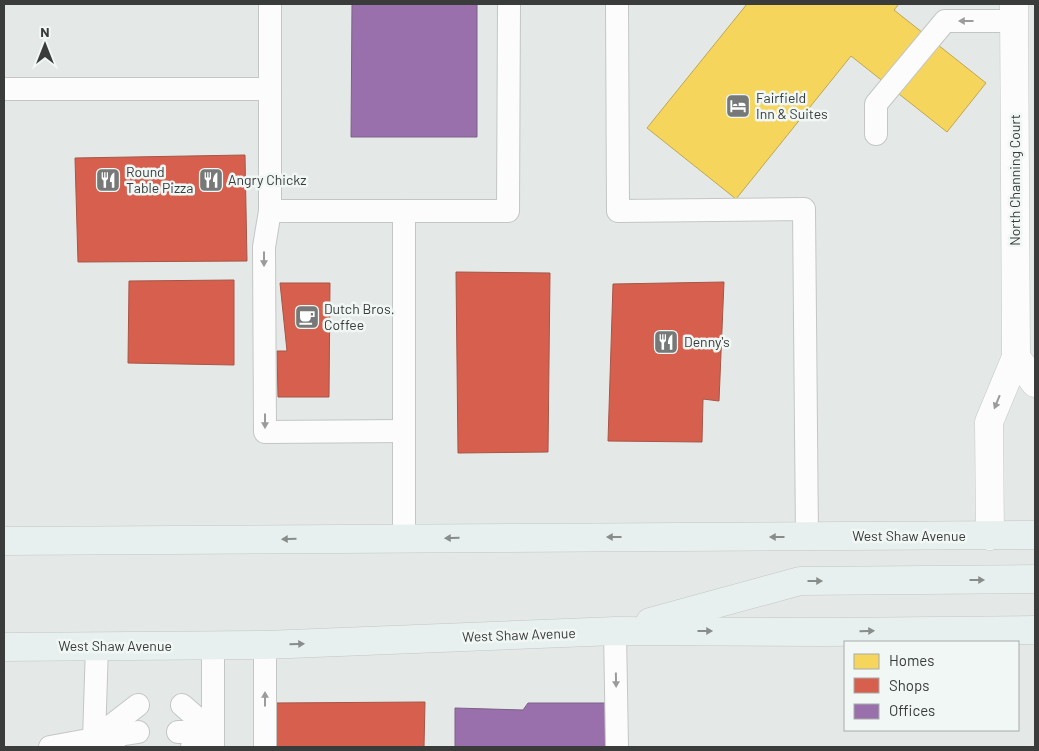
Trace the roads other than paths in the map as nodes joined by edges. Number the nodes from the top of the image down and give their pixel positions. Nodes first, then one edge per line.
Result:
1 (270, 4) edge
2 (509, 4) edge
3 (617, 4) edge
4 (1014, 12) edge
5 (4, 89) edge
6 (270, 89) junction
7 (876, 134) dead end
8 (270, 211) junction
9 (404, 211) junction
10 (1016, 357) junction
11 (1035, 384) edge
12 (404, 431) junction
13 (1035, 535) edge
14 (990, 536) junction
15 (807, 537) junction
16 (404, 538) junction
17 (4, 541) edge
18 (1035, 579) edge
19 (1035, 630) edge
20 (615, 631) junction
21 (213, 645) junction
22 (265, 645) junction
23 (97, 646) junction
24 (4, 647) edge
25 (138, 705) dead end
26 (182, 705) dead end
27 (138, 732) dead end
28 (185, 740) edge
29 (213, 740) edge
30 (79, 745) edge
31 (264, 747) edge
32 (616, 747) edge

1 - 6 lane
2 - 9 lane
3 - 15 lane
4 -> 7 lane
4 - 10 street, North Channing Court
5 - 6 lane
6 - 8 lane
8 - 9 lane
8 -> 12 lane
9 - 12 lane
10 - 11 street
10 -> 14 street, North Channing Court
12 - 16 lane
13 - 14 main road, West Shaw Avenue
14 - 15 main road, West Shaw Avenue
15 -> 16 main road, West Shaw Avenue
16 -> 17 main road, West Shaw Avenue
20 -> 18 main road
20 -> 19 main road, West Shaw Avenue
22 -> 20 main road, West Shaw Avenue
20 -> 32 lane
21 - 22 main road, West Shaw Avenue
21 - 23 main road, West Shaw Avenue
21 - 29 lane
31 -> 22 lane
23 - 24 main road, West Shaw Avenue
23 - 30 lane
25 - 30 lane
26 - 29 lane
27 - 30 lane
28 - 29 lane

